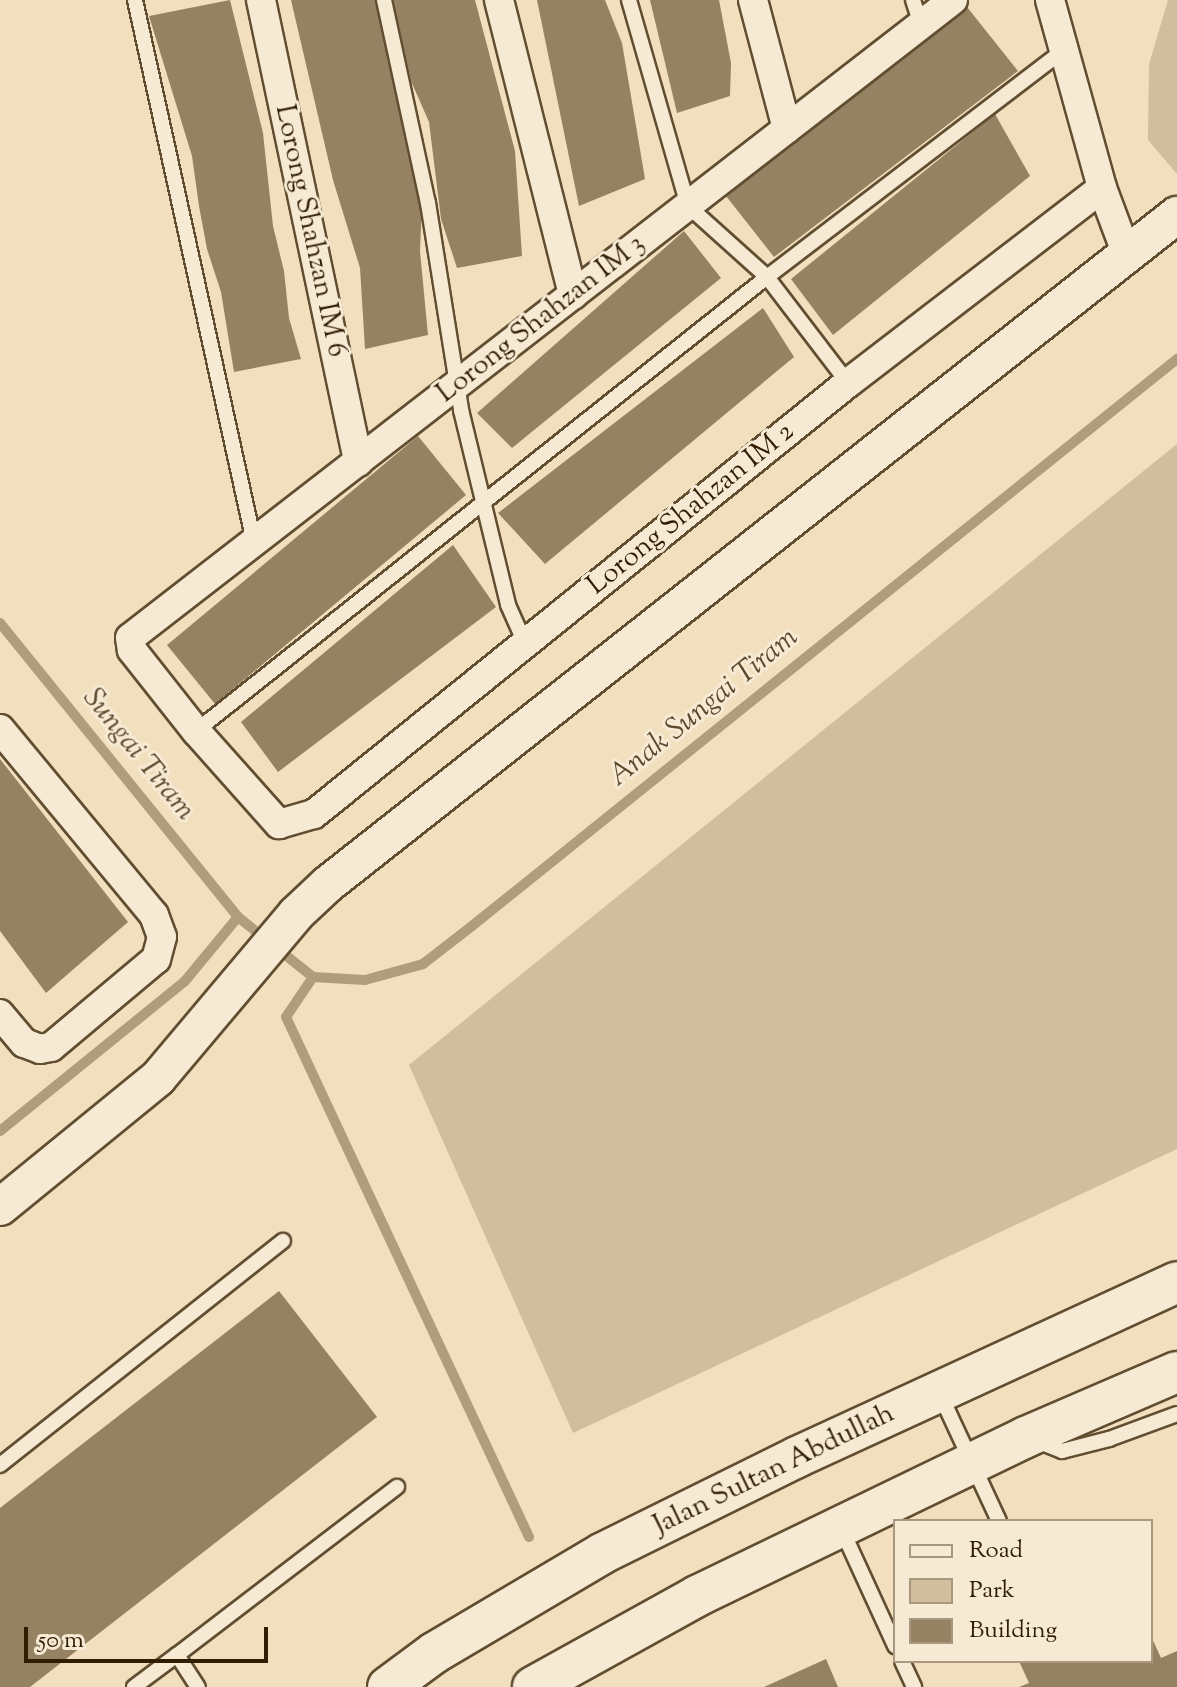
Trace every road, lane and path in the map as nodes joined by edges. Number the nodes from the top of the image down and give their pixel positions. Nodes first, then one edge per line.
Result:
1 (135, 0) edge
2 (261, 0) edge
3 (384, 0) edge
4 (499, 0) edge
5 (629, 0) edge
6 (753, 0) edge
7 (953, 0) edge
8 (1050, 0) edge
9 (917, 12) edge
10 (1064, 50) junction
11 (787, 129) junction
12 (1102, 188) junction
13 (688, 206) junction
14 (1177, 215) edge
15 (1127, 255) junction
16 (767, 277) junction
17 (573, 295) junction
18 (459, 383) junction
19 (848, 383) junction
20 (358, 462) junction
21 (482, 504) junction
22 (254, 542) junction
23 (525, 643) junction
24 (0, 729) edge
25 (196, 731) junction
26 (0, 1014) edge
27 (0, 1207) edge
28 (283, 1241) dead end
29 (1177, 1282) edge
30 (1177, 1372) edge
31 (938, 1390) junction
32 (1177, 1414) edge
33 (1026, 1437) junction
34 (973, 1462) junction
35 (0, 1465) edge
36 (397, 1487) dead end
37 (998, 1519) edge
38 (840, 1527) junction
39 (893, 1642) edge
40 (177, 1655) junction
41 (903, 1663) edge
42 (134, 1687) edge
43 (198, 1687) edge
44 (388, 1687) edge
45 (533, 1687) edge
46 (914, 1687) edge

1 - 22 lane
2 - 20 street, Lorong Shahzan IM 6
3 - 18 lane
4 - 17 street
5 - 13 lane
6 - 11 street
7 - 9 street, Lorong Shahzan IM 3
8 - 10 street
9 - 11 street, Lorong Shahzan IM 3
10 - 12 street
10 - 16 lane
11 - 13 street, Lorong Shahzan IM 3
12 - 15 street
12 - 19 street, Lorong Shahzan IM 2
13 - 16 lane
13 - 17 street, Lorong Shahzan IM 3
14 - 15 street
15 - 27 street
16 - 19 lane
16 - 21 lane
17 - 18 street, Lorong Shahzan IM 3
18 - 20 street, Lorong Shahzan IM 3
18 - 21 lane
19 - 23 street, Lorong Shahzan IM 2
20 - 22 street, Lorong Shahzan IM 3
21 - 23 lane
21 - 25 lane
22 - 25 street, Lorong Shahzan IM 3
23 - 25 street, Lorong Shahzan IM 2
24 - 26 street
28 - 35 lane
29 - 31 main road, Jalan Sultan Abdullah
30 - 33 main road
31 - 34 lane
31 - 44 main road, Jalan Sultan Abdullah
32 - 33 lane
33 - 34 main road
34 - 37 lane
34 - 38 main road
36 - 40 lane
38 - 39 lane
38 - 45 main road
40 - 42 lane
40 - 43 lane
41 - 46 lane

